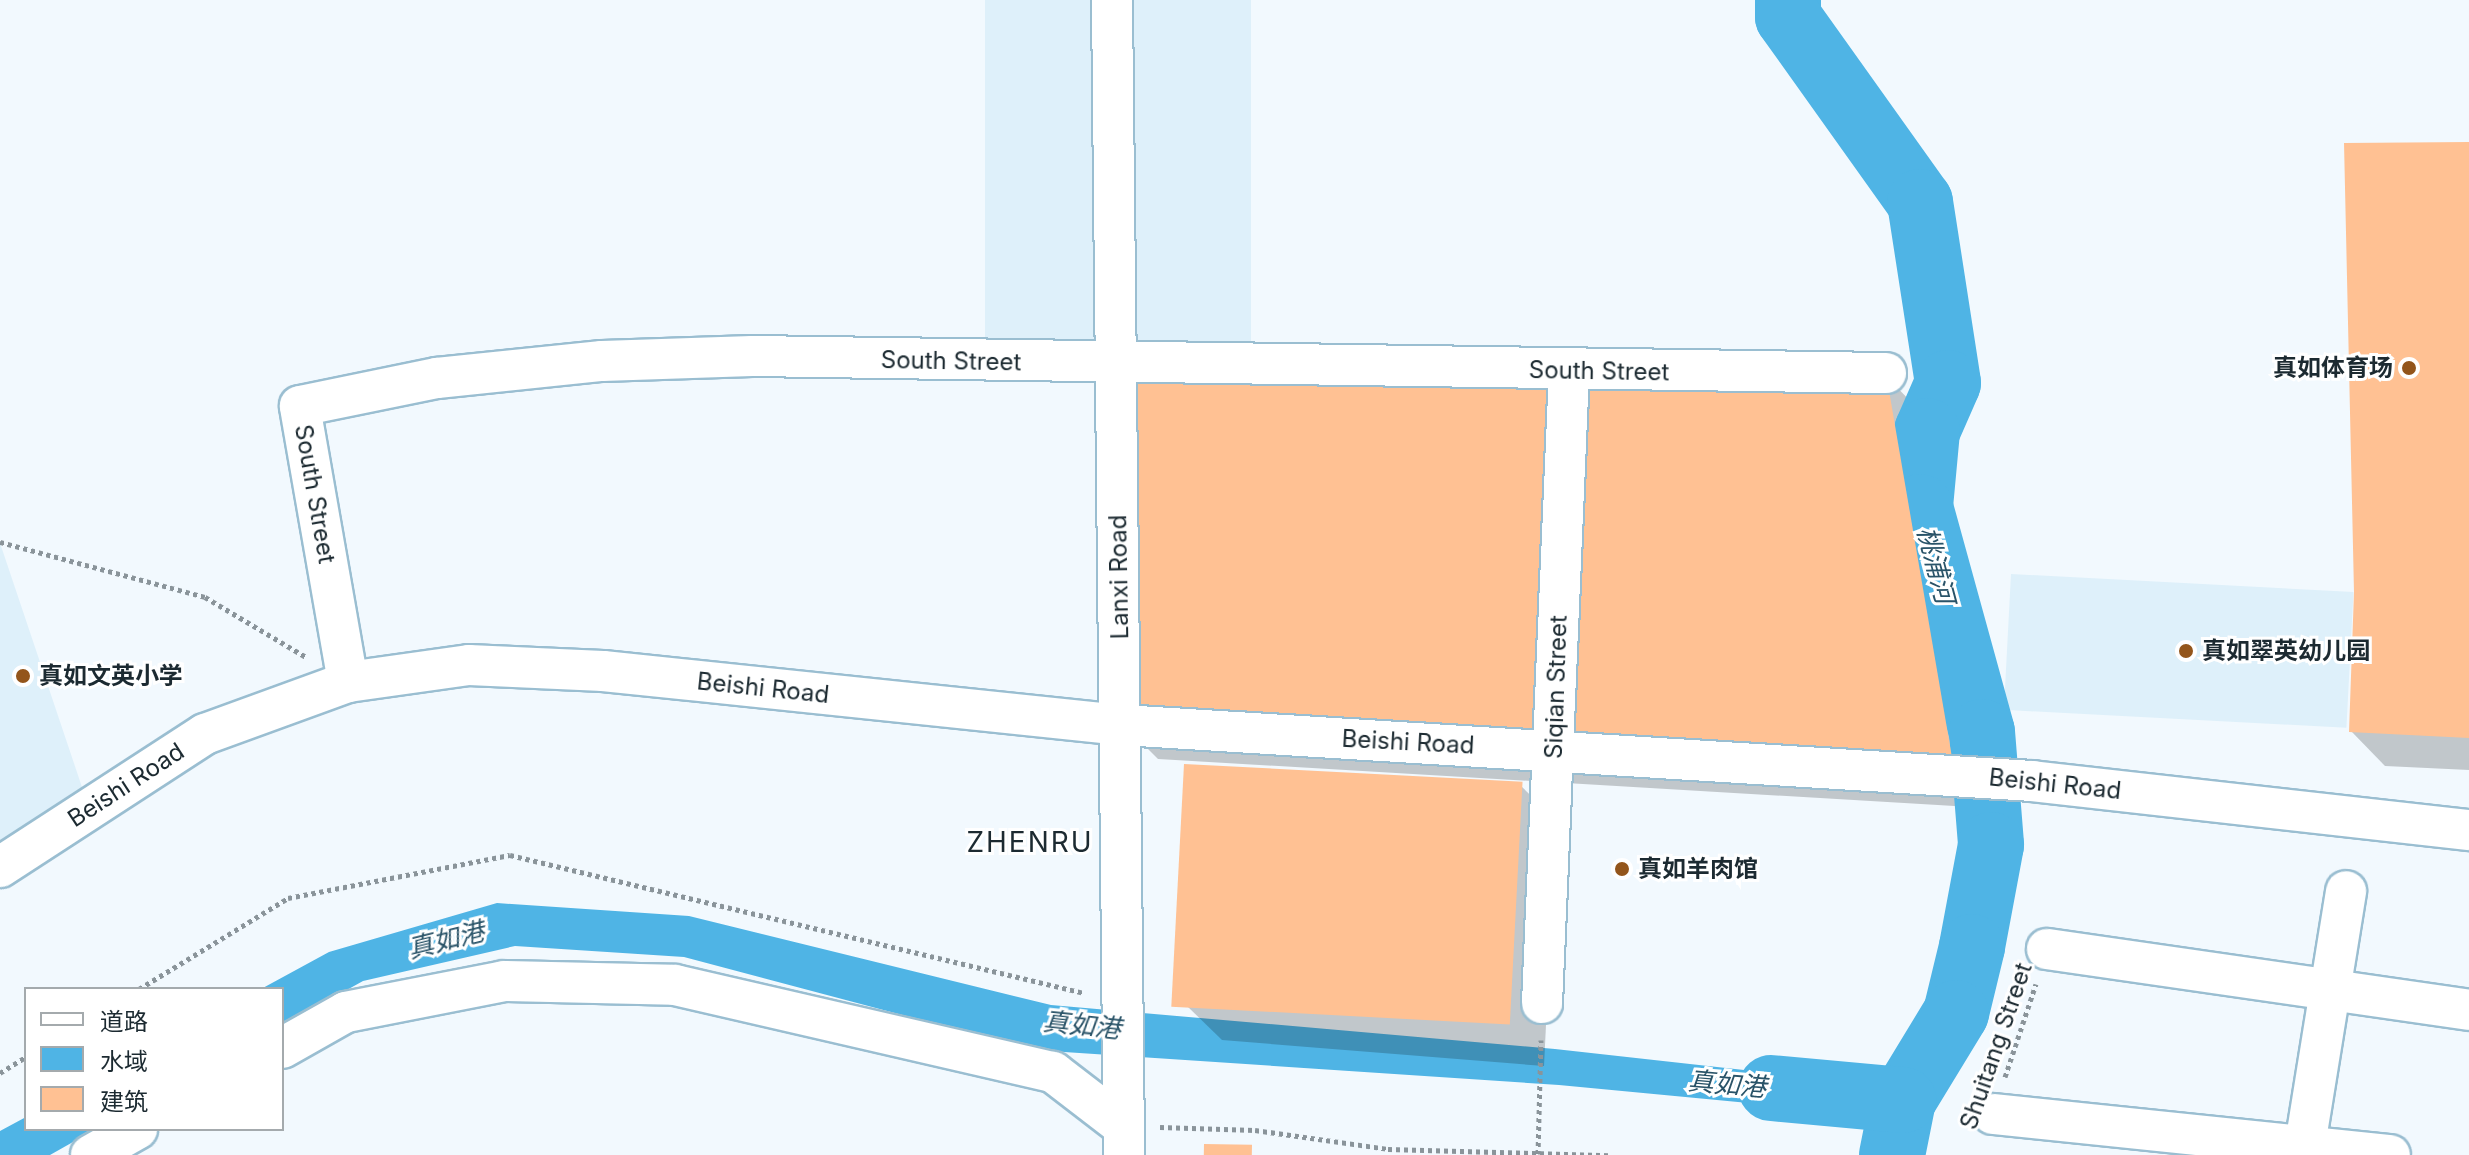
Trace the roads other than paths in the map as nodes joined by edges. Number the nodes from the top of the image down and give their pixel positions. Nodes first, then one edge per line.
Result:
1 (1112, 0) edge
2 (1115, 364) junction
3 (1569, 371) junction
4 (1886, 373) dead end
5 (348, 682) junction
6 (1122, 725) junction
7 (1553, 751) junction
8 (2469, 830) edge
9 (0, 867) edge
10 (2346, 891) dead end
11 (2047, 949) road end
12 (2330, 988) junction
13 (1542, 1003) road end
14 (2469, 1010) edge
15 (284, 1047) edge
16 (1993, 1114) road end
17 (133, 1131) edge
18 (1124, 1141) edge
19 (2235, 1145) edge
20 (2305, 1145) junction
21 (91, 1155) edge
22 (2390, 1155) edge

1 - 2 street, Lanxi Road
2 - 3 street, South Street
2 - 5 street, South Street
2 - 6 street, Lanxi Road
3 - 4 street, South Street
3 - 7 street, Siqian Street
5 - 6 street, Beishi Road
5 - 9 street, Beishi Road
6 - 7 street, Beishi Road
6 - 18 street, Lanxi Road
7 - 8 street, Beishi Road
7 - 13 street, Siqian Street
10 - 12 street
11 - 12 street
12 - 14 street
12 - 20 street
15 - 18 street
16 - 19 street
17 - 21 street
19 - 20 street
20 - 22 street

